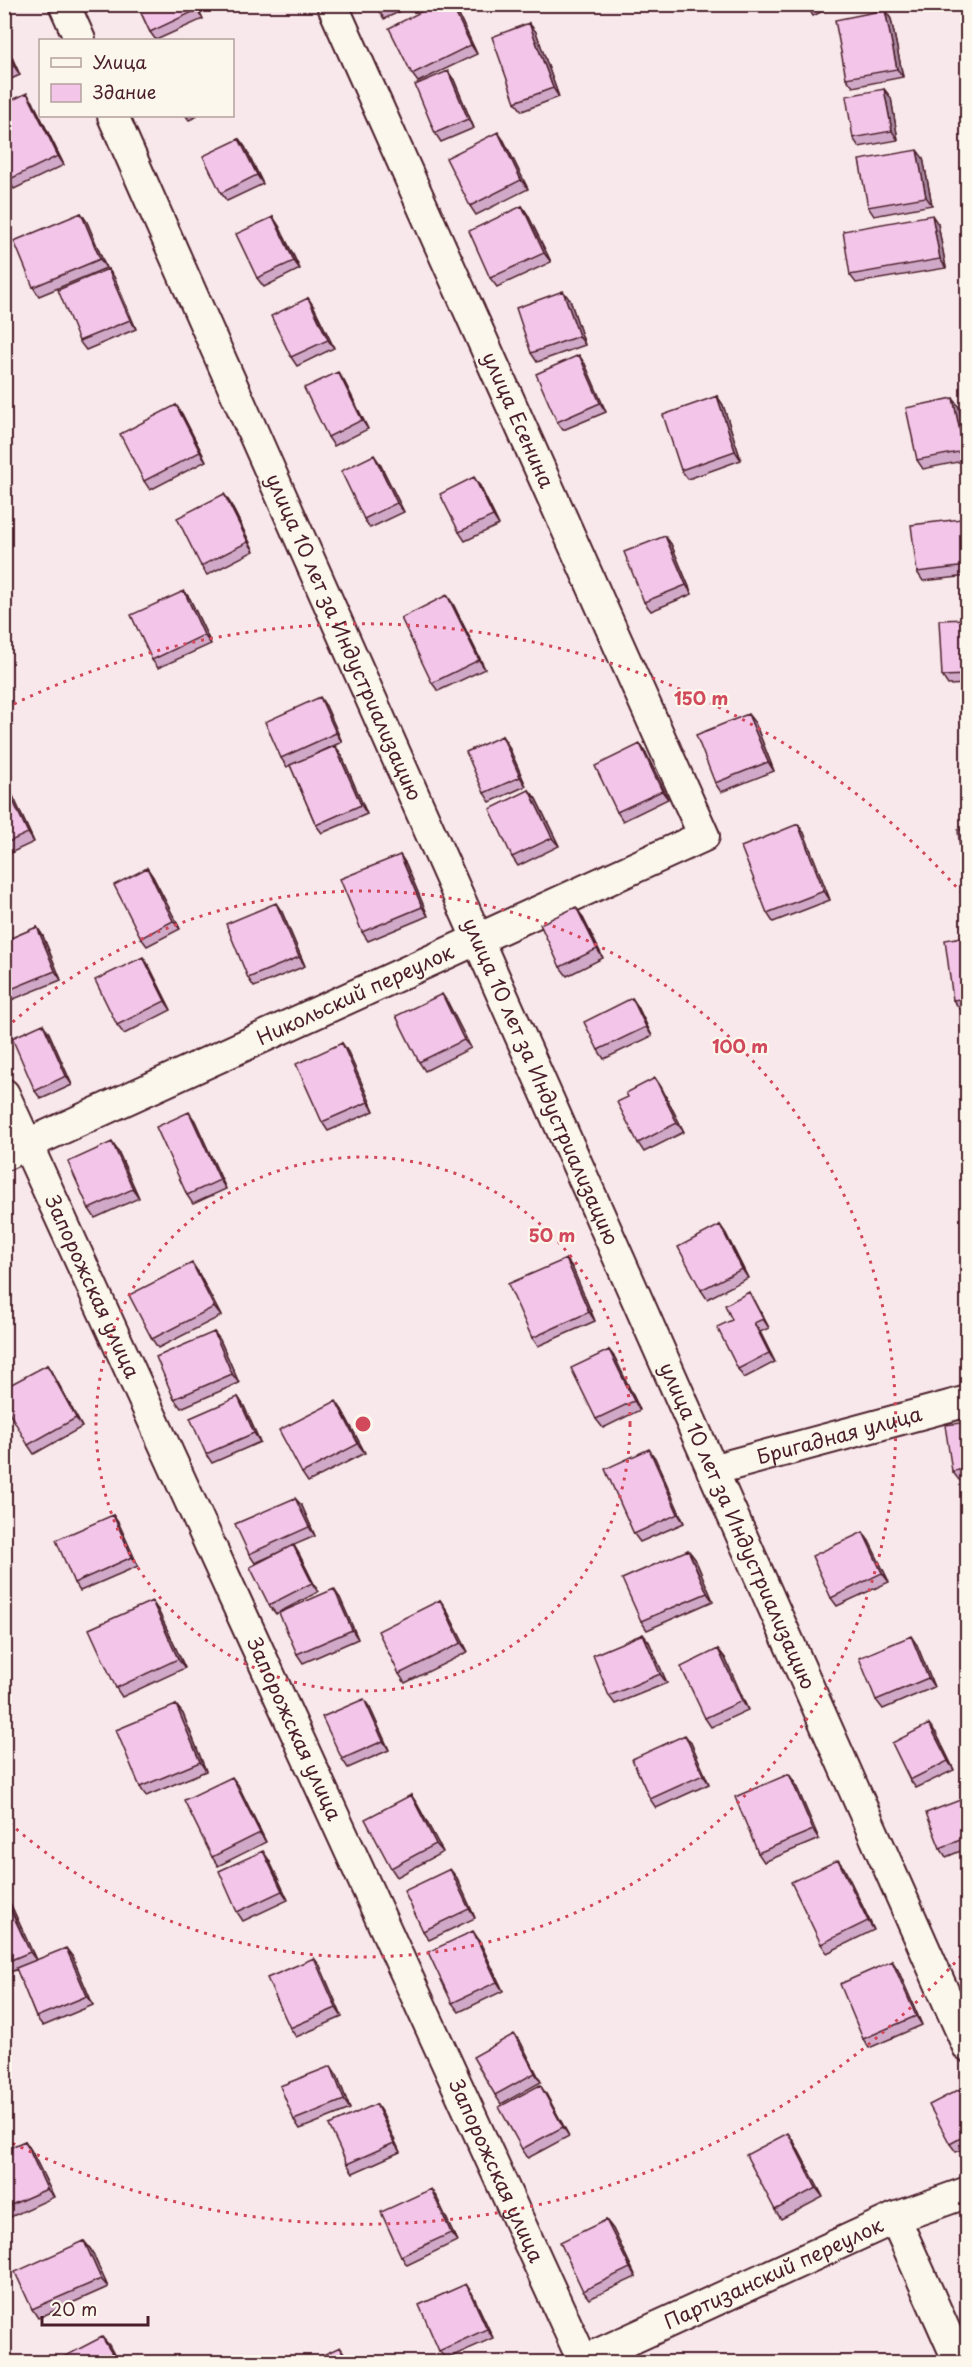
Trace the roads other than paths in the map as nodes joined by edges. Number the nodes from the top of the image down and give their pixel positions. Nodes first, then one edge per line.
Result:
1 (64, 4) edge
2 (332, 4) edge
3 (80, 39) edge
4 (113, 117) edge
5 (704, 836) joint
6 (477, 939) junction
7 (4, 1094) edge
8 (16, 1150) edge
9 (968, 1401) edge
10 (712, 1470) junction
11 (968, 2047) edge
12 (968, 2192) edge
13 (895, 2218) junction
14 (968, 2350) edge
15 (582, 2362) edge
16 (960, 2362) edge

1 - 3 street
2 - 5 street, улица Есенина
4 - 6 street, улица 10 лет за Индустриализацию
5 - 6 street, Никольский переулок
6 - 8 street, Никольский переулок
6 - 10 street, улица 10 лет за Индустриализацию
7 - 8 street, Запорожская улица
8 - 15 street, Запорожская улица
9 - 10 street, Бригадная улица
10 - 11 street, улица 10 лет за Индустриализацию
12 - 13 street, Партизанский переулок
13 - 15 street, Партизанский переулок
13 - 16 street
14 - 16 street

